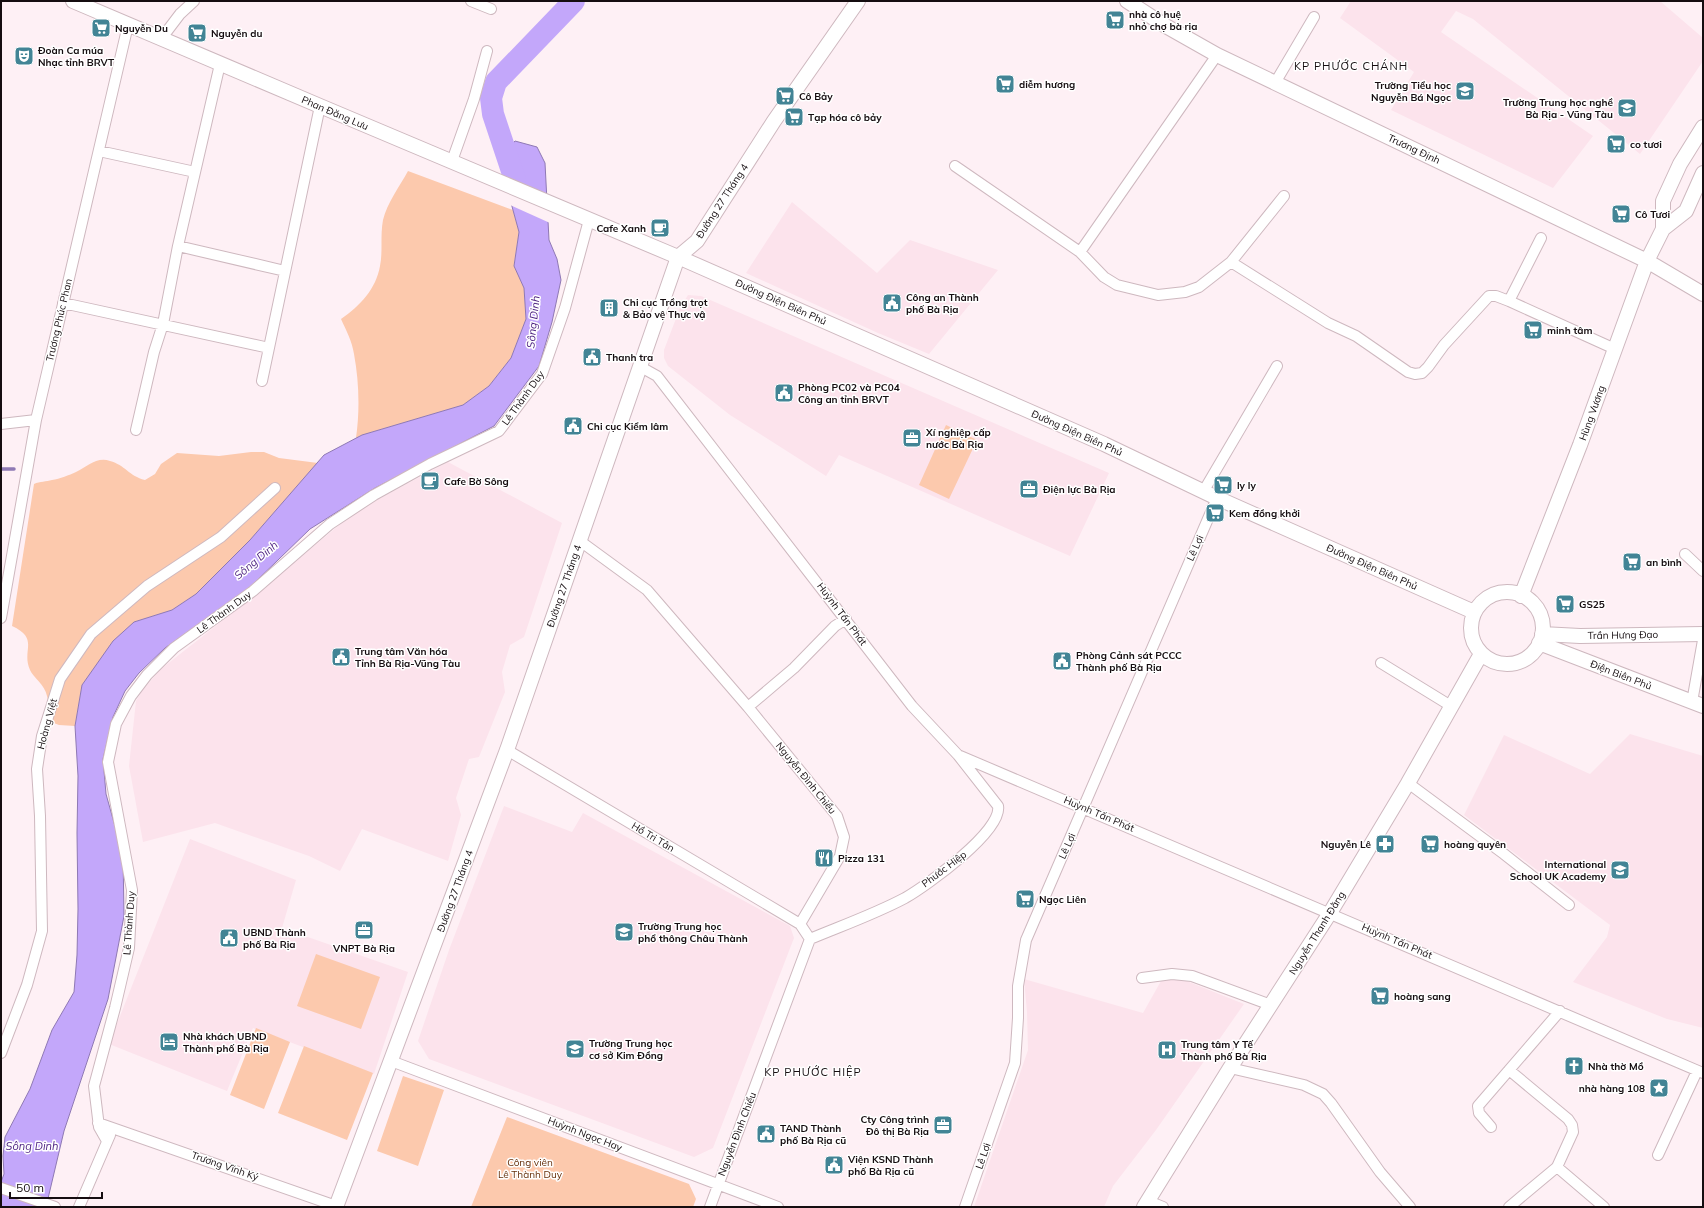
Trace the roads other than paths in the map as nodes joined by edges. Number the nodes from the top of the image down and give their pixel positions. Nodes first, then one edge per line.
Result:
1 (73, 1) edge
2 (194, 1) edge
3 (471, 1) edge
4 (858, 1) edge
5 (1127, 1) edge
6 (491, 9) dead end
7 (1314, 17) dead end
8 (128, 24) junction
9 (161, 39) junction
10 (487, 52) dead end
11 (1217, 55) junction
12 (220, 64) junction
13 (1275, 83) junction
14 (320, 106) junction
15 (1703, 127) edge
16 (99, 151) junction
17 (454, 162) junction
18 (954, 166) dead end
19 (195, 172) junction
20 (1703, 173) edge
21 (1284, 196) dead end
22 (593, 222) junction
23 (1663, 229) junction
24 (1541, 238) dead end
25 (178, 246) junction
26 (1080, 252) junction
27 (678, 256) junction
28 (1647, 261) junction
29 (1231, 262) junction
30 (285, 271) junction
31 (1703, 294) edge
32 (1509, 302) junction
33 (63, 304) junction
34 (163, 324) junction
35 (269, 348) junction
36 (1615, 349) junction
37 (640, 366) junction
38 (1278, 366) dead end
39 (262, 381) dead end
40 (36, 420) junction
41 (1, 424) edge
42 (136, 430) dead end
43 (275, 488) dead end
44 (1202, 492) junction
45 (1217, 498) junction
46 (580, 541) junction
47 (1685, 554) dead end
48 (1703, 571) edge
49 (1521, 596) junction
50 (1474, 612) junction
51 (1, 618) edge
52 (846, 619) junction
53 (1703, 634) edge
54 (1541, 639) junction
55 (1703, 640) edge
56 (1481, 654) junction
57 (1381, 663) dead end
58 (1698, 704) edge
59 (1452, 706) junction
60 (748, 707) junction
61 (507, 750) junction
62 (958, 755) junction
63 (1408, 783) junction
64 (1084, 808) junction
65 (1569, 905) dead end
66 (1330, 913) junction
67 (800, 924) junction
68 (810, 939) junction
69 (1142, 978) dead end
70 (1271, 1005) junction
71 (1560, 1011) junction
72 (1, 1053) edge
73 (391, 1060) junction
74 (1230, 1068) junction
75 (1510, 1070) junction
76 (1700, 1072) edge
77 (98, 1123) junction
78 (113, 1127) junction
79 (1490, 1127) dead end
80 (107, 1141) junction
81 (1658, 1155) dead end
82 (1557, 1167) junction
83 (718, 1184) junction
84 (1, 1188) edge
85 (1146, 1204) edge
86 (1599, 1205) edge
87 (336, 1206) edge
88 (55, 1207) edge
89 (79, 1207) edge
90 (710, 1207) edge
91 (778, 1207) edge
92 (965, 1207) edge
93 (1163, 1207) edge
94 (1410, 1207) edge
95 (1509, 1207) edge

1 - 8 street, Phan Đăng Lưu
2 - 9 street
3 - 6 street
4 - 27 street, Đường 27 Tháng 4
5 - 11 street, Trương Định
7 - 13 street
8 - 9 street, Phan Đăng Lưu
8 - 16 street, Trương Phúc Phan
9 - 12 street, Phan Đăng Lưu
10 - 17 street
11 - 13 street, Trương Định
11 - 26 street
12 - 14 street, Phan Đăng Lưu
12 - 19 street
13 - 28 street, Trương Định
14 - 17 street, Phan Đăng Lưu
14 - 30 street
15 - 23 street, Hùng Vương
16 - 19 street
16 - 33 street, Trương Phúc Phan
17 - 22 street, Phan Đăng Lưu
18 - 26 street
19 - 25 street
20 - 23 street, Hùng Vương
21 - 29 street
22 - 27 street, Đường Điện Biên Phủ
22 - 77 street, Lê Thành Duy
23 - 28 street, Hùng Vương
24 - 32 street
25 - 30 street
25 - 34 street
26 - 29 street
27 - 37 street, Đường 27 Tháng 4
27 - 44 street, Đường Điện Biên Phủ
28 - 31 street, Trương Định
28 - 36 street, Hùng Vương
29 - 32 street
30 - 35 street
32 - 36 street
33 - 34 street
33 - 40 street, Trương Phúc Phan
34 - 35 street
34 - 42 street
35 - 39 street
36 - 49 street, Hùng Vương
37 - 46 street, Đường 27 Tháng 4
37 - 52 street, Huỳnh Tấn Phát
38 - 44 street
40 - 41 street
40 - 51 street, Trương Phúc Phan
43 - 72 street, Hoàng Việt
44 - 45 street, Đường Điện Biên Phủ
45 - 50 street, Đường Điện Biên Phủ
45 - 64 street, Lê Lợi
46 - 60 street, Nguyễn Đình Chiểu
46 - 61 street, Đường 27 Tháng 4
47 - 48 street
49 - 50 street
49 - 54 street
50 - 56 street
52 - 60 street
52 - 62 street, Huỳnh Tấn Phát
53 - 54 street, Trần Hưng Đạo
54 - 56 street
54 - 58 street, Điện Biên Phủ
55 - 58 street
56 - 59 street, Nguyễn Thanh Đằng
57 - 59 street
59 - 63 street, Nguyễn Thanh Đằng
60 - 67 street, Nguyễn Đình Chiểu
61 - 67 street, Hồ Tri Tân
61 - 73 street, Đường 27 Tháng 4
62 - 64 street, Huỳnh Tấn Phát
62 - 68 street, Phước Hiệp
63 - 65 street
63 - 66 street, Nguyễn Thanh Đằng
64 - 66 street, Huỳnh Tấn Phát
64 - 92 street, Lê Lợi
66 - 70 street, Nguyễn Thanh Đằng
66 - 71 street, Huỳnh Tấn Phát
67 - 68 street
68 - 83 street, Nguyễn Đình Chiểu
69 - 70 street
70 - 74 street, Nguyễn Thanh Đằng
71 - 75 street
71 - 76 street, Huỳnh Tấn Phát
73 - 83 street, Huỳnh Ngọc Hay
73 - 87 street, Đường 27 Tháng 4
74 - 85 street, Nguyễn Thanh Đằng
74 - 94 street
75 - 79 street
75 - 82 street
76 - 81 street
77 - 78 street
77 - 80 street, Lê Thành Duy
78 - 80 street
78 - 87 street, Trương Vĩnh Ký
80 - 89 street
82 - 86 street
82 - 95 street
83 - 90 street, Nguyễn Đình Chiểu
83 - 91 street, Huỳnh Ngọc Hay
84 - 88 street
85 - 93 street

